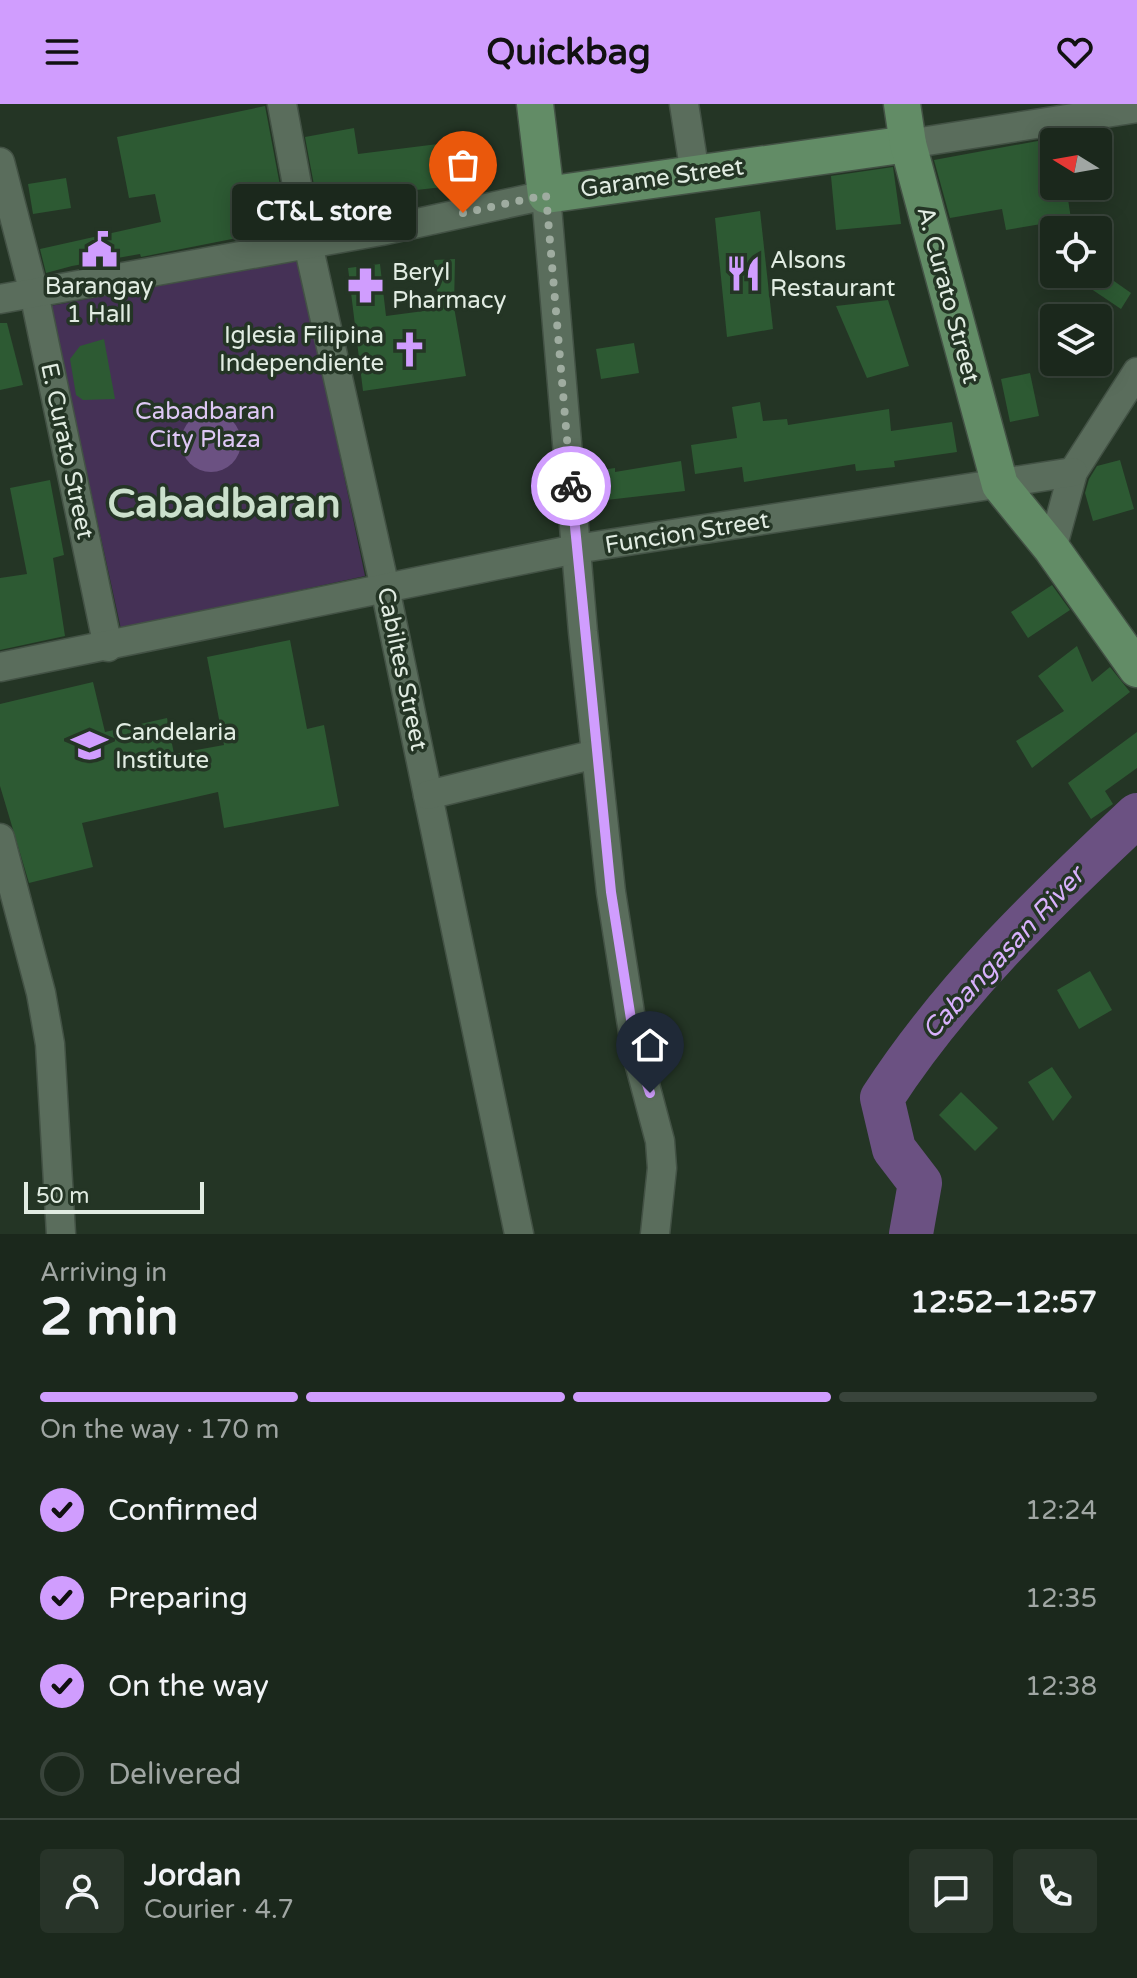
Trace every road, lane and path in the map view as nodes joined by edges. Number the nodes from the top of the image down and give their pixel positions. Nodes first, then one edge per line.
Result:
1 (282, 104) edge
2 (535, 104) edge
3 (684, 104) edge
4 (902, 104) edge
5 (1137, 108) edge
6 (908, 144) junction
7 (0, 162) edge
8 (695, 174) junction
9 (546, 195) junction
10 (308, 244) junction
11 (34, 293) junction
12 (0, 299) edge
13 (1137, 372) edge
14 (1073, 472) junction
15 (1000, 485) junction
16 (576, 549) junction
17 (1052, 549) junction
18 (385, 588) junction
19 (108, 647) junction
20 (0, 667) edge
21 (1137, 669) edge
22 (596, 754) junction
23 (428, 795) junction
24 (0, 838) edge
25 (61, 1234) edge
26 (519, 1234) edge
27 (655, 1234) edge

1 - 10 street, Cabiltes Street
2 - 9 main road
3 - 8 street
4 - 6 main road, A. Curato Street
5 - 6 street, Garame Street
6 - 8 main road, Garame Street
6 - 15 main road, A. Curato Street
7 - 11 street, E. Curato Street
8 - 9 main road, Garame Street
9 - 10 street, Garame Street
9 - 16 street
10 - 11 street, Garame Street
10 - 18 street, Cabiltes Street
11 - 12 street, Garame Street
11 - 19 street, E. Curato Street
13 - 14 street
14 - 15 street, Funcion Street
14 - 17 street
15 - 16 street, Funcion Street
15 - 17 main road
16 - 18 street, Funcion Street
16 - 22 street
17 - 21 main road
18 - 19 street, Funcion Street
18 - 23 street, Cabiltes Street
19 - 20 street, Funcion Street
22 - 23 street
22 - 27 street
23 - 26 street, Cabiltes Street
24 - 25 street

